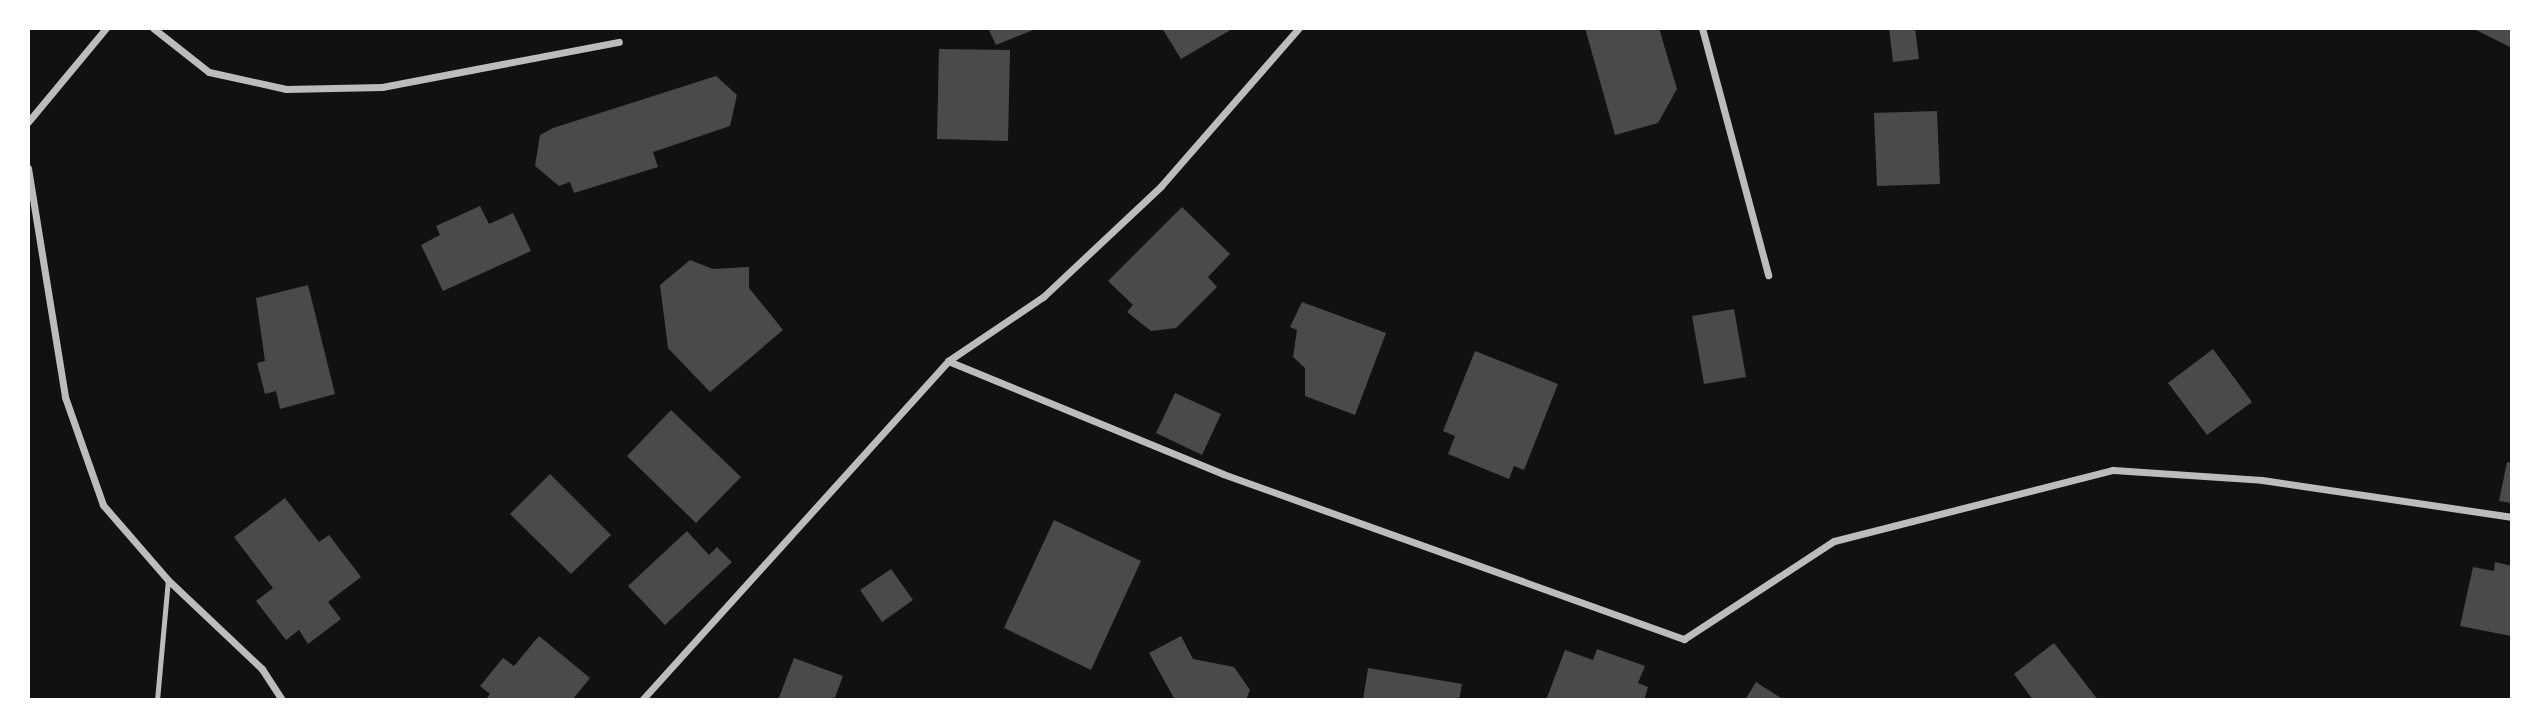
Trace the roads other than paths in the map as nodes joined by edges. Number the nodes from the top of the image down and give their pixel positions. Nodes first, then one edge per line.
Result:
1 (106, 28) edge
2 (153, 28) edge
3 (1299, 28) edge
4 (1702, 28) edge
5 (618, 42) dead end
6 (28, 121) edge
7 (28, 168) edge
8 (1768, 275) dead end
9 (948, 361) junction
10 (2512, 517) edge
11 (168, 580) junction
12 (157, 700) edge
13 (282, 700) edge
14 (642, 700) edge

1 - 6 street
2 - 5 street
3 - 9 street
4 - 8 street
7 - 11 street
9 - 10 street
9 - 14 street
11 - 12 lane
11 - 13 street

